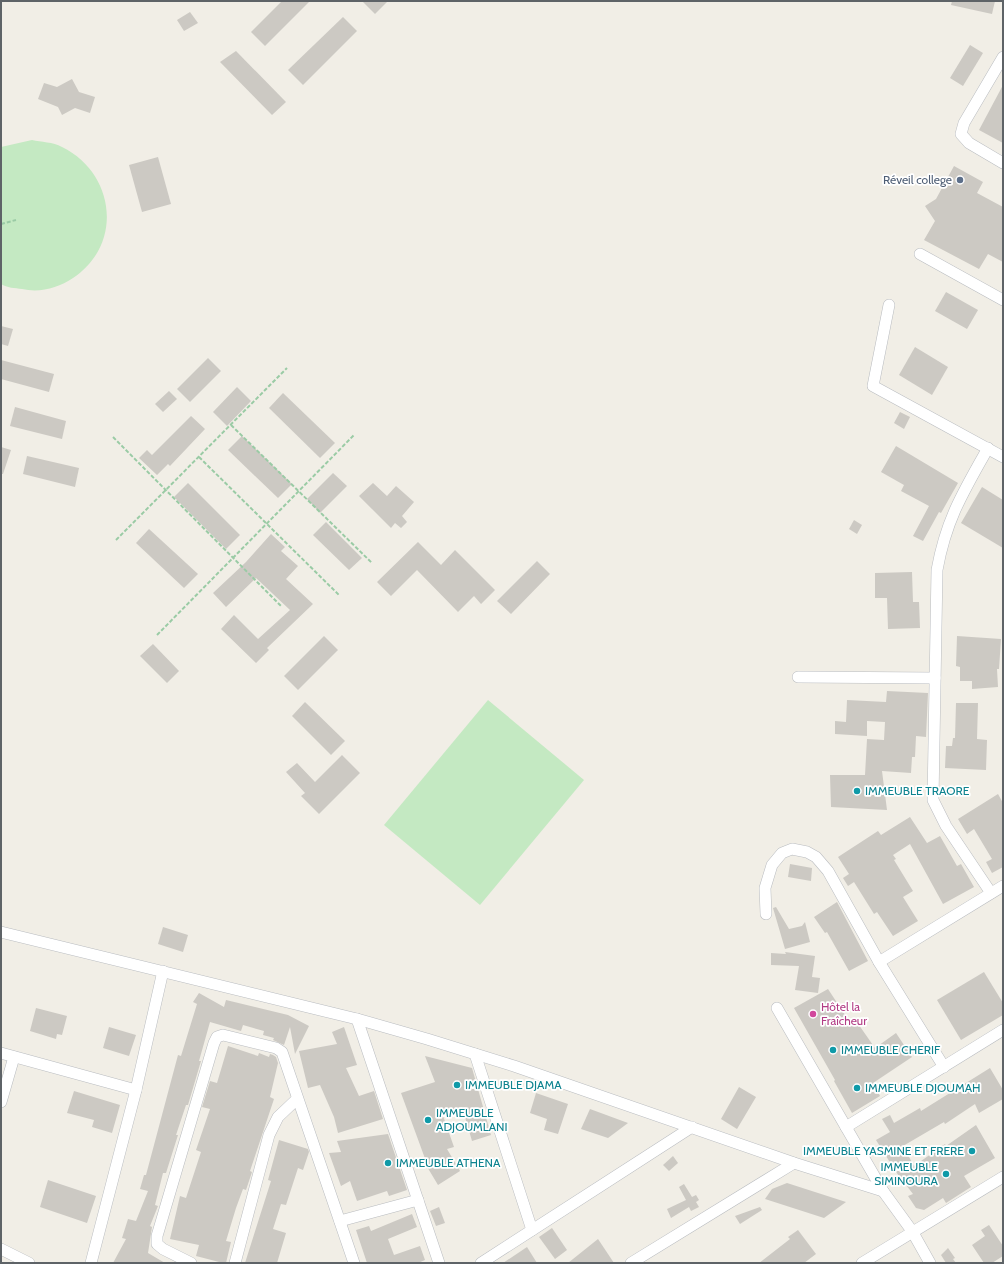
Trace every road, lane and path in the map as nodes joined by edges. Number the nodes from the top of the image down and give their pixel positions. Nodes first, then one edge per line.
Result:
1 (1003, 57) edge
2 (1003, 163) edge
3 (16, 220) dead end
4 (1, 224) edge
5 (920, 254) dead end
6 (1003, 300) edge
7 (889, 305) dead end
8 (287, 368) dead end
9 (231, 424) junction
10 (354, 435) dead end
11 (113, 436) dead end
12 (988, 448) junction
13 (199, 457) junction
14 (1003, 457) edge
15 (166, 490) junction
16 (299, 490) junction
17 (267, 524) junction
18 (116, 540) dead end
19 (233, 558) junction
20 (372, 563) dead end
21 (340, 596) dead end
22 (282, 607) dead end
23 (157, 635) dead end
24 (798, 677) dead end
25 (935, 678) junction
26 (1003, 886) edge
27 (991, 893) junction
28 (766, 914) dead end
29 (1, 932) edge
30 (879, 962) junction
31 (163, 971) junction
32 (777, 1008) dead end
33 (357, 1019) junction
34 (1003, 1030) edge
35 (1, 1053) edge
36 (476, 1054) junction
37 (14, 1057) junction
38 (944, 1067) junction
39 (136, 1090) junction
40 (297, 1099) junction
41 (1, 1102) edge
42 (692, 1127) junction
43 (846, 1127) junction
44 (794, 1163) junction
45 (1003, 1177) edge
46 (883, 1191) junction
47 (418, 1200) junction
48 (340, 1221) junction
49 (532, 1230) junction
50 (912, 1231) junction
51 (1, 1249) edge
52 (29, 1263) edge
53 (90, 1263) edge
54 (191, 1263) edge
55 (235, 1263) edge
56 (354, 1263) edge
57 (439, 1263) edge
58 (481, 1263) edge
59 (631, 1263) edge
60 (862, 1263) edge
61 (930, 1263) edge

1 - 2 street
3 - 4 path
5 - 6 street
7 - 12 street
8 - 9 path
9 - 13 path
9 - 16 path
10 - 16 path
11 - 15 path
12 - 14 street
12 - 25 street
13 - 15 path
13 - 17 path
15 - 18 path
15 - 19 path
16 - 17 path
16 - 20 path
17 - 19 path
17 - 21 path
19 - 22 path
19 - 23 path
24 - 25 street
25 - 27 street
26 - 27 street
27 - 30 street
28 - 30 street
29 - 31 street
30 - 38 street
31 - 33 street
31 - 39 street
32 - 43 street
33 - 36 street
33 - 47 street
34 - 38 street
35 - 37 street
36 - 42 street
36 - 49 street
37 - 39 street
37 - 41 street
38 - 43 street
39 - 53 street
40 - 48 street
40 - 54 street
40 - 55 street
42 - 44 street
42 - 49 street
43 - 46 street
44 - 46 street
44 - 59 street
45 - 50 street
46 - 50 street
47 - 48 street
47 - 57 street
48 - 56 street
49 - 58 street
50 - 60 street
50 - 61 street
51 - 52 street

